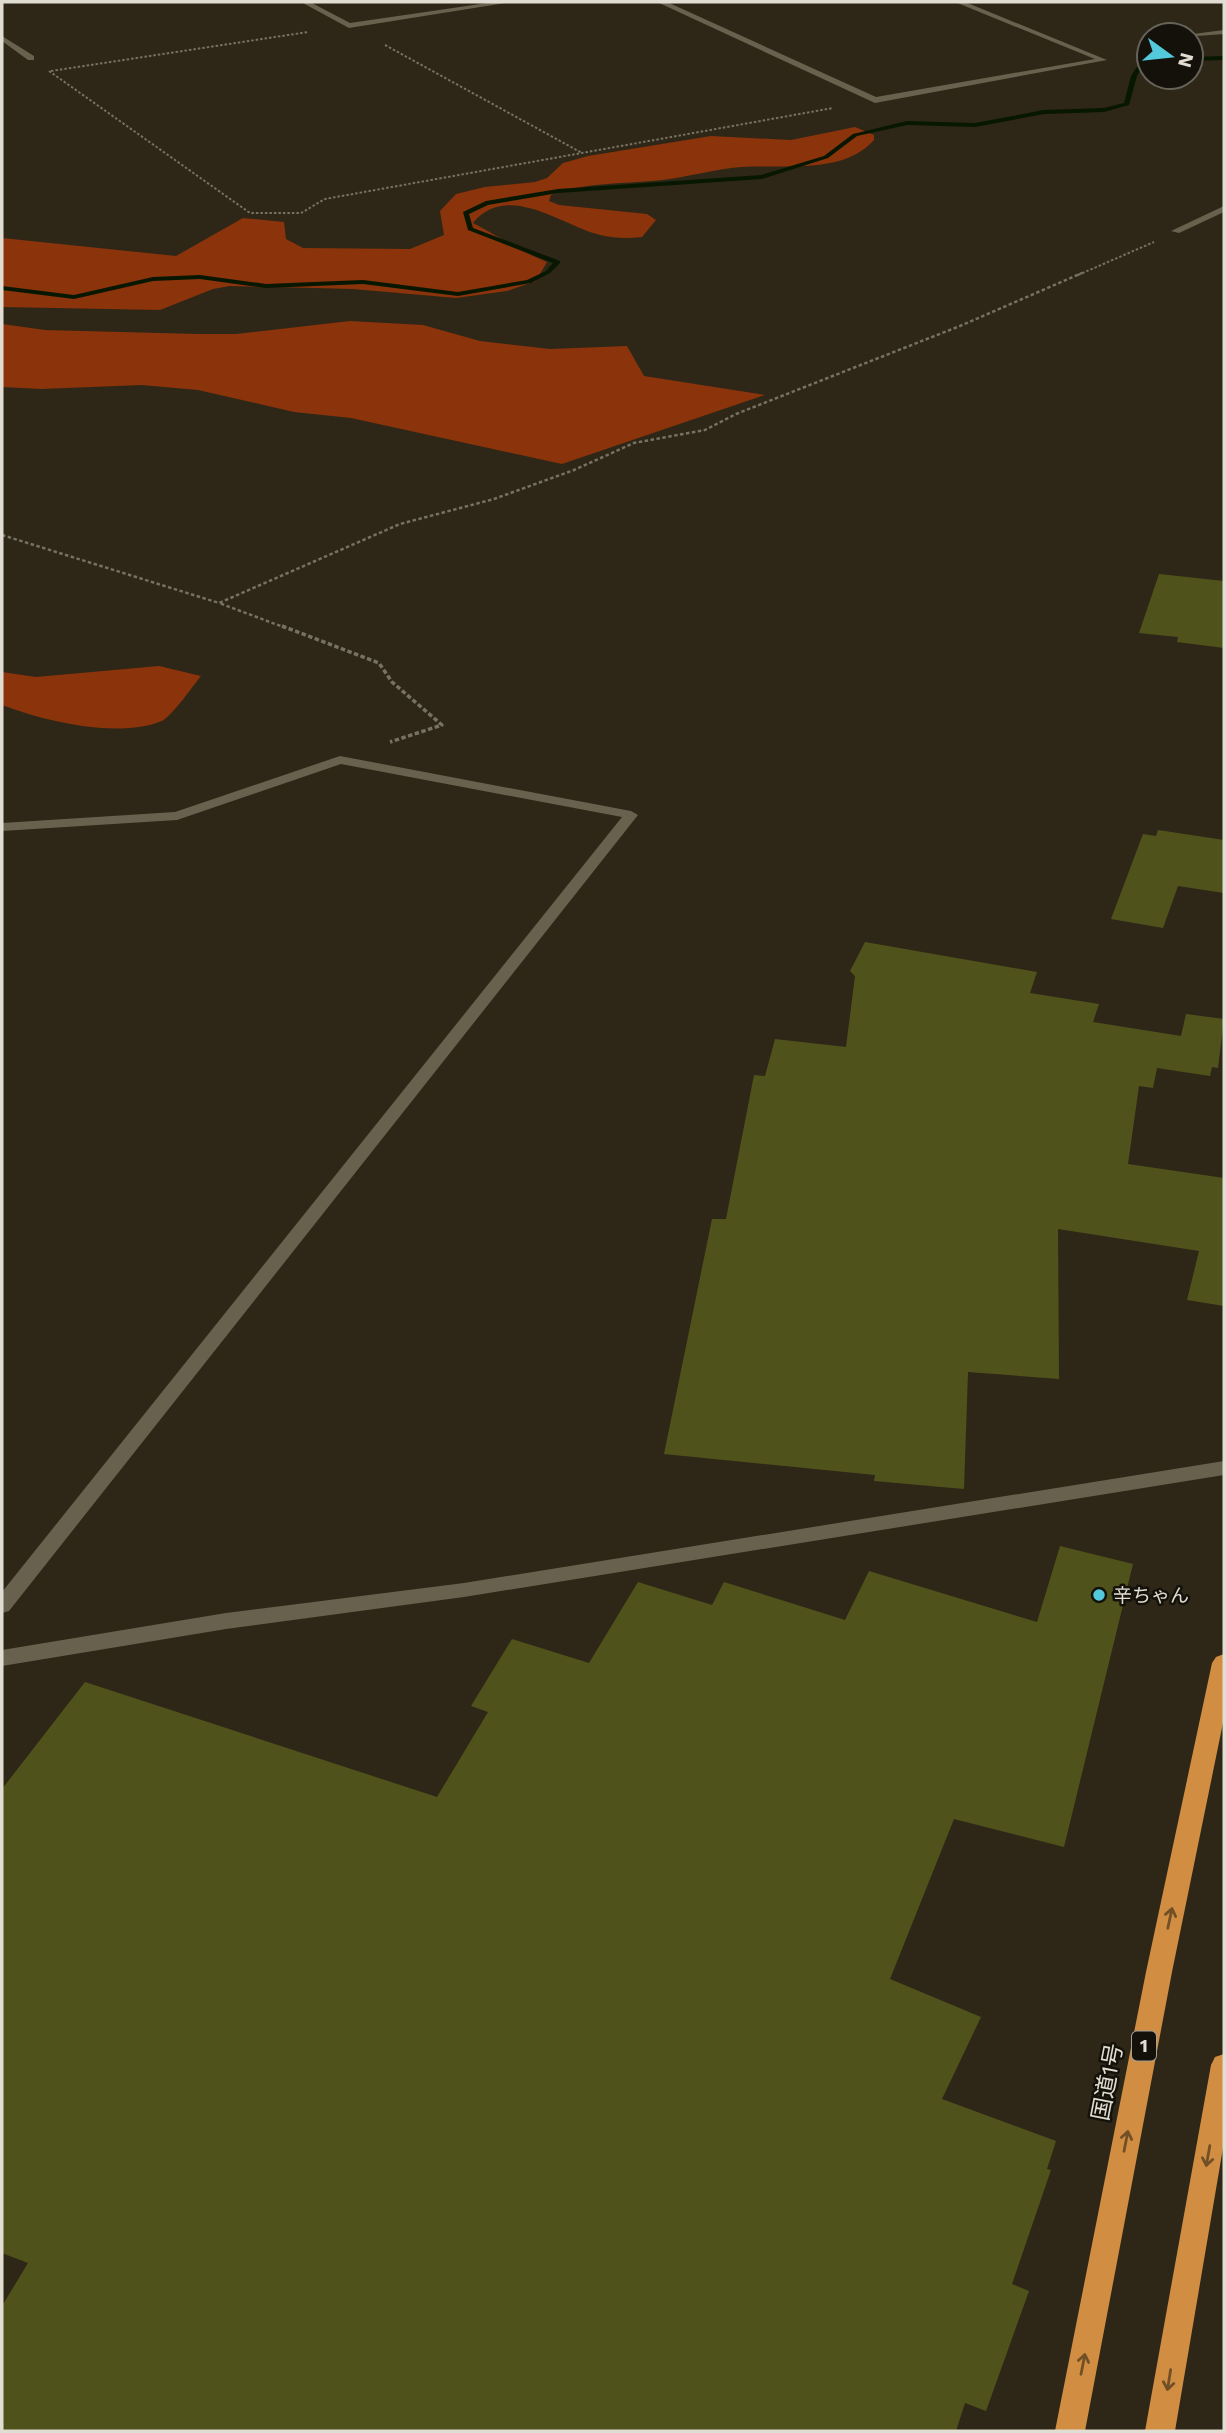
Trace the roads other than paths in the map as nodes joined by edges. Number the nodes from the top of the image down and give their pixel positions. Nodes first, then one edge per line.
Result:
1 (305, 2) edge
2 (508, 2) edge
3 (661, 2) edge
4 (959, 2) edge
5 (1224, 32) edge
6 (1205, 33) edge
7 (2, 38) edge
8 (31, 58) dead end
9 (1224, 209) edge
10 (1176, 231) road end
11 (2, 827) edge
12 (1224, 1468) edge
13 (2, 1606) edge
14 (2, 1658) edge
15 (1224, 1662) edge
16 (1224, 2065) edge
17 (1070, 2431) edge
18 (1160, 2431) edge

1 - 2 street
3 - 4 street
5 - 6 street
7 - 8 street
9 - 10 street
11 - 13 street
12 - 14 street
17 -> 15 highway, 国道1号 / 1
16 -> 18 highway

